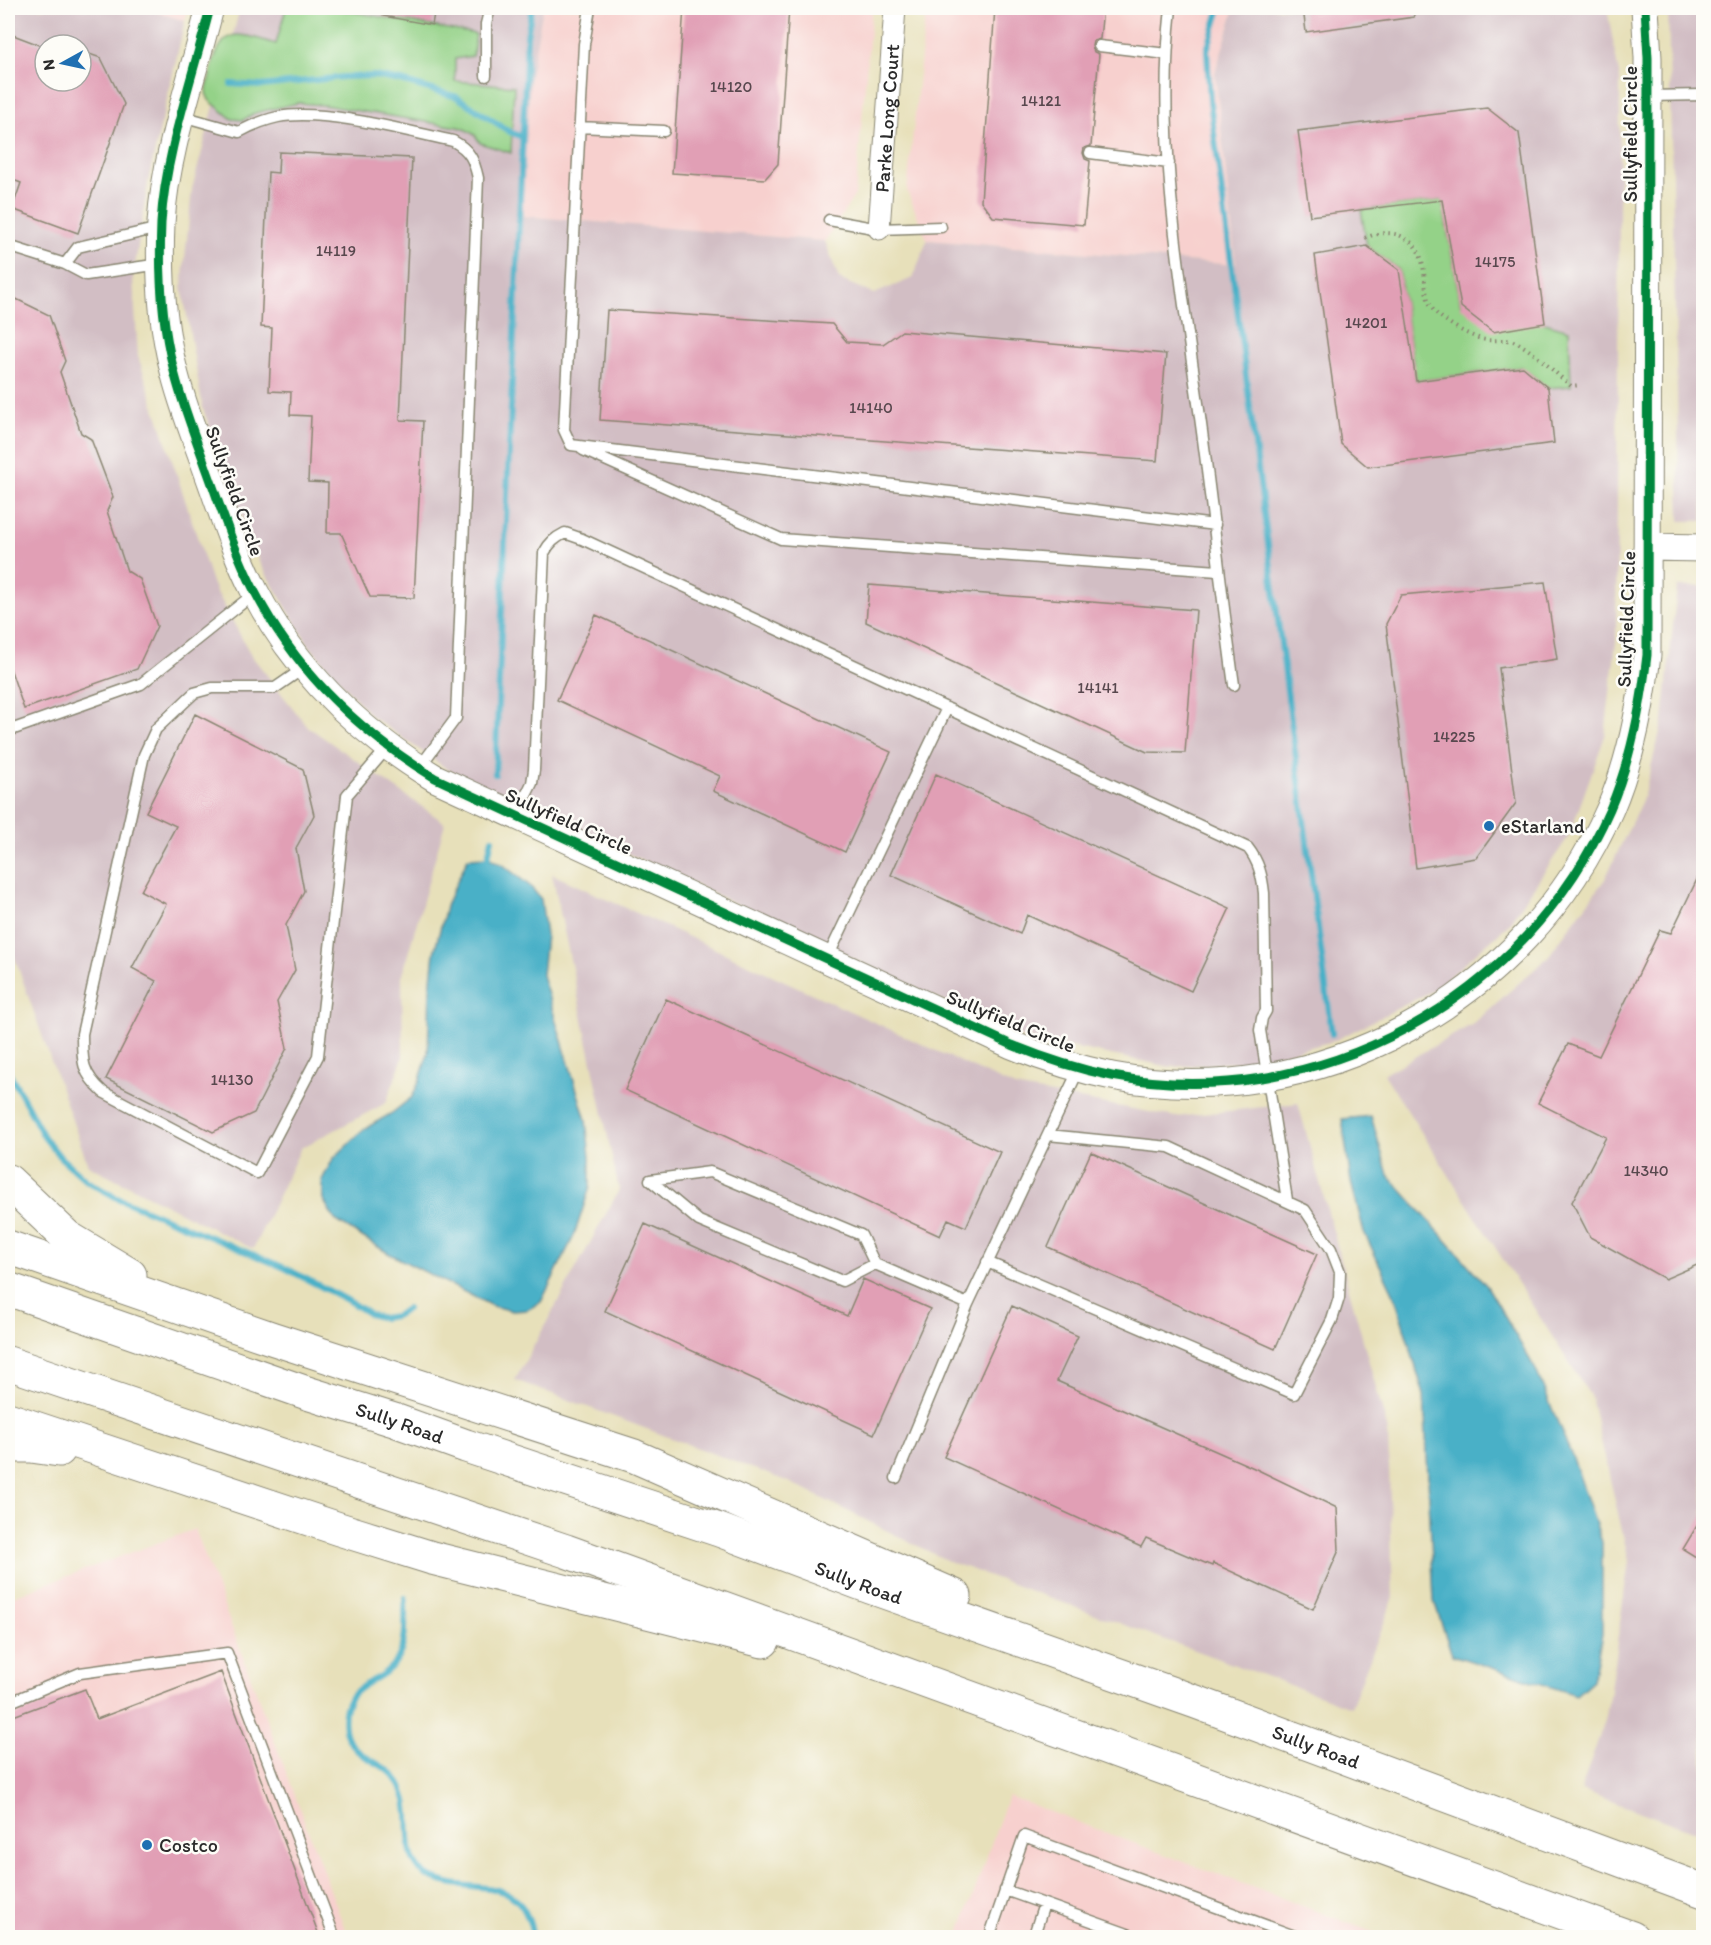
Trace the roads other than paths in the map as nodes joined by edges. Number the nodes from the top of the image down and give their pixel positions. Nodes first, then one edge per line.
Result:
1 (210, 8) edge
2 (489, 8) edge
3 (590, 8) edge
4 (895, 8) edge
5 (1171, 8) edge
6 (1645, 8) edge
7 (1099, 46) dead end
8 (1167, 54) junction
9 (486, 76) dead end
10 (1704, 95) edge
11 (1648, 96) junction
12 (182, 116) junction
13 (579, 127) junction
14 (664, 131) dead end
15 (1090, 153) dead end
16 (1169, 163) junction
17 (829, 220) dead end
18 (161, 227) junction
19 (940, 227) dead end
20 (879, 229) junction
21 (8, 246) edge
22 (65, 264) junction
23 (160, 264) junction
24 (571, 446) junction
25 (1215, 525) junction
26 (1647, 547) junction
27 (1704, 548) edge
28 (1218, 571) junction
29 (255, 592) junction
30 (304, 668) junction
31 (1234, 685) dead end
32 (947, 708) junction
33 (8, 731) edge
34 (388, 747) junction
35 (419, 768) junction
36 (516, 816) junction
37 (827, 959) junction
38 (1080, 1068) junction
39 (1266, 1076) junction
40 (1048, 1135) junction
41 (8, 1181) edge
42 (1287, 1200) junction
43 (8, 1247) edge
44 (987, 1262) junction
45 (875, 1263) junction
46 (8, 1289) edge
47 (968, 1304) junction
48 (270, 1338) junction
49 (8, 1363) edge
50 (8, 1419) edge
51 (8, 1446) edge
52 (143, 1464) junction
53 (896, 1478) dead end
54 (945, 1688) junction
55 (1196, 1702) junction
56 (8, 1703) edge
57 (1005, 1890) junction
58 (1704, 1891) edge
59 (1044, 1904) junction
60 (335, 1938) edge
61 (989, 1938) edge
62 (1033, 1938) edge
63 (1139, 1938) edge
64 (1300, 1938) edge
65 (1632, 1938) edge

1 - 12 street, Sullyfield Circle
2 - 9 lane
3 - 13 lane
4 - 20 street, Parke Long Court
5 - 8 lane
6 - 11 street, Sullyfield Circle
7 - 8 lane
8 - 16 lane
10 - 11 lane
11 - 26 street, Sullyfield Circle
12 - 18 street, Sullyfield Circle
12 - 35 lane
13 - 14 lane
13 - 24 lane
15 - 16 lane
16 - 25 lane
17 - 20 lane
18 - 22 lane
18 - 23 street, Sullyfield Circle
19 - 20 lane
21 - 22 lane
22 - 23 lane
23 - 29 street, Sullyfield Circle
24 - 25 lane
24 - 28 lane
25 - 28 lane
26 - 27 street
26 - 39 street, Sullyfield Circle
28 - 31 lane
29 - 30 street, Sullyfield Circle
29 - 33 lane
30 - 34 street, Sullyfield Circle
30 - 34 lane
32 - 36 lane
32 - 37 lane
32 - 39 lane
34 - 35 street, Sullyfield Circle
35 - 36 street, Sullyfield Circle
36 - 37 street, Sullyfield Circle
37 - 38 street, Sullyfield Circle
38 - 39 street, Sullyfield Circle
38 - 40 lane
39 - 42 lane
40 - 42 lane
40 - 44 lane
41 - 48 highway
42 - 44 lane
43 - 48 highway
44 - 47 lane
45 - 45 lane
45 - 47 lane
46 - 55 highway, Sully Road
47 - 53 lane
48 - 55 highway
49 - 54 highway
50 - 52 highway
51 - 52 highway
52 - 54 highway
54 - 65 highway
55 - 58 highway, Sully Road
56 - 60 lane
57 - 59 lane
57 - 61 lane
57 - 64 lane
59 - 62 lane
59 - 63 lane

